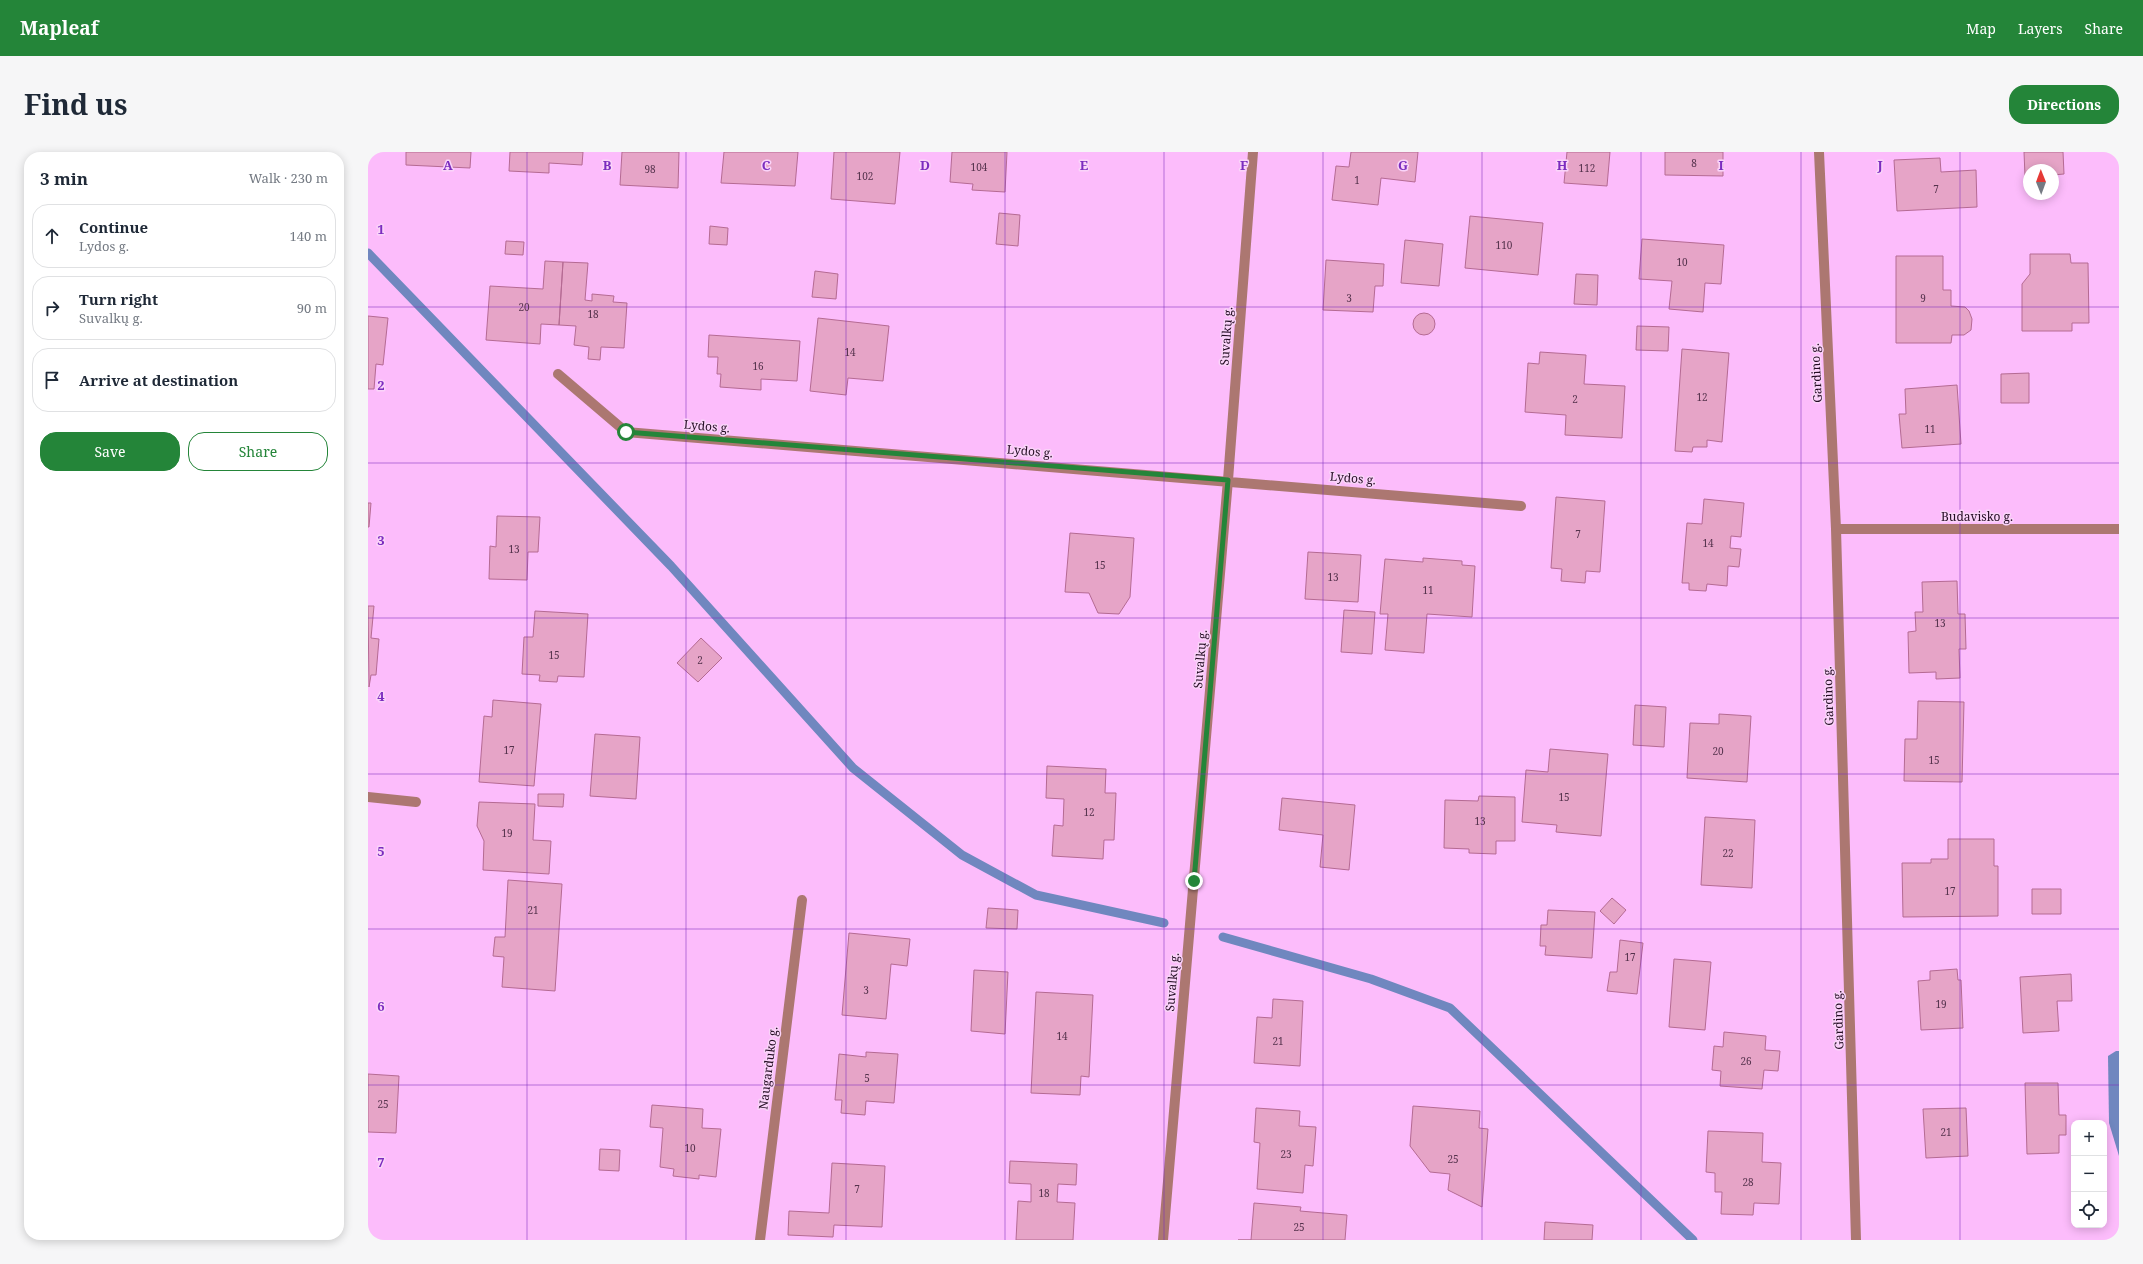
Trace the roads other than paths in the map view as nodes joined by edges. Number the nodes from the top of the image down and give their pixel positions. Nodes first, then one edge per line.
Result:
1 (1253, 152) edge
2 (1819, 152) edge
3 (558, 374) dead end
4 (1228, 480) junction
5 (1520, 506) dead end
6 (1836, 529) junction
7 (2119, 529) edge
8 (368, 797) edge
9 (416, 802) dead end
10 (802, 900) dead end
11 (760, 1240) edge
12 (1163, 1240) edge
13 (1856, 1240) edge

1 - 4 street, Suvalkų g.
2 - 6 street, Gardino g.
3 - 4 street, Lydos g.
4 - 5 street, Lydos g.
4 - 12 street, Suvalkų g.
6 - 7 street, Budavisko g.
6 - 13 street, Gardino g.
8 - 9 street
10 - 11 street, Naugarduko g.

